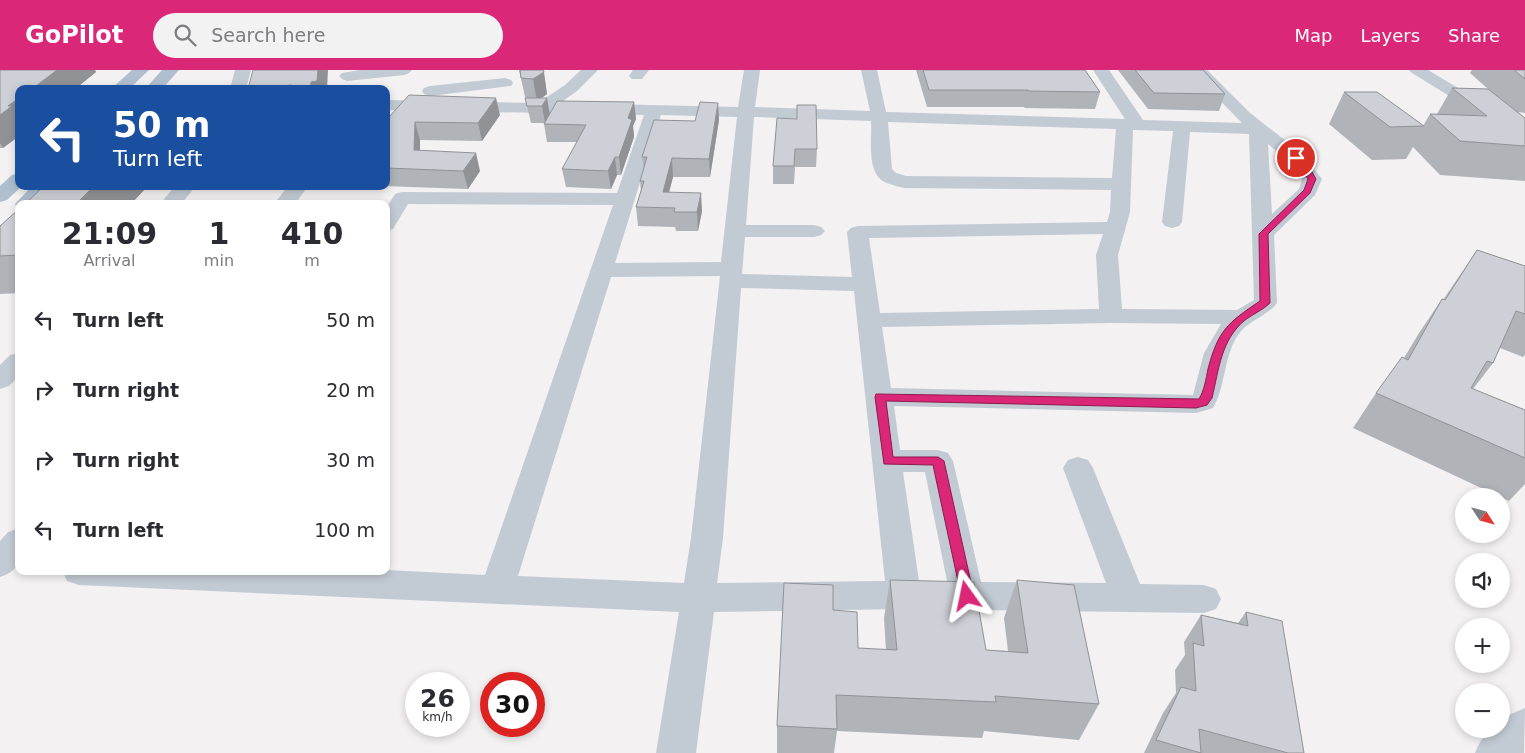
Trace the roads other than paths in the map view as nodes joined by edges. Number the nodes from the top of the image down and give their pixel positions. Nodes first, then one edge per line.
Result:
1 (141, 70) edge
2 (171, 70) edge
3 (243, 70) edge
4 (404, 70) edge
5 (590, 70) edge
6 (752, 70) edge
7 (869, 70) edge
8 (1101, 70) edge
9 (1198, 70) edge
10 (1417, 70) edge
11 (504, 77) edge
12 (348, 78) edge
13 (124, 85) edge
14 (157, 85) edge
15 (239, 85) edge
16 (390, 95) edge
17 (390, 105) edge
18 (510, 107) junction
19 (542, 108) junction
20 (654, 110) junction
21 (746, 112) junction
22 (880, 116) junction
23 (1132, 125) junction
24 (1182, 126) junction
25 (1258, 129) junction
26 (1525, 135) edge
27 (15, 183) edge
28 (1122, 184) junction
29 (39, 190) edge
30 (182, 190) edge
31 (295, 190) edge
32 (0, 196) edge
33 (625, 199) junction
34 (28, 200) edge
35 (174, 200) edge
36 (287, 200) edge
37 (390, 218) edge
38 (1172, 222) dead end
39 (1115, 228) junction
40 (735, 231) junction
41 (814, 231) dead end
42 (1263, 234) junction
43 (601, 270) junction
44 (731, 275) junction
45 (865, 284) junction
46 (1111, 316) junction
47 (1242, 317) junction
48 (870, 320) junction
49 (15, 366) edge
50 (0, 380) edge
51 (880, 397) junction
52 (888, 461) junction
53 (1078, 468) dead end
54 (15, 545) edge
55 (0, 564) edge
56 (0, 568) edge
57 (15, 569) edge
58 (204, 575) edge
59 (497, 589) junction
60 (904, 595) junction
61 (967, 596) junction
62 (698, 598) junction
63 (1129, 598) junction
64 (1204, 599) dead end
65 (1525, 727) edge
66 (676, 753) edge
67 (1495, 753) edge

1 - 13 main road
2 - 14 main road
3 - 15 street
4 - 12 street
5 - 19 street
6 - 21 street
7 - 22 street
8 - 23 street
9 - 25 street
10 - 26 street
11 - 16 street
11 - 18 street
17 - 18 street
18 - 19 street
19 - 20 street
20 - 21 street
20 - 33 street
21 - 22 street
21 - 40 street
22 - 23 street
22 - 28 street
23 - 24 street
23 - 28 street
24 - 25 street
24 - 38 street
25 - 42 street
25 - 42 street
27 - 32 main road
28 - 39 street
29 - 34 main road
30 - 35 street
31 - 36 street
33 - 37 street
33 - 43 street
39 - 45 street
39 - 46 street
40 - 41 street
40 - 44 street
42 - 47 street
43 - 44 street
43 - 59 street
44 - 45 street
44 - 62 street
45 - 48 street
46 - 47 street
46 - 48 street
47 - 51 street
48 - 51 street
49 - 50 street
51 - 52 street
52 - 60 street
52 - 61 street
53 - 63 street
54 - 55 street
56 - 57 street
58 - 59 street
59 - 62 street
60 - 61 street
60 - 62 street
61 - 63 street
62 - 66 street
63 - 64 street
65 - 67 street

